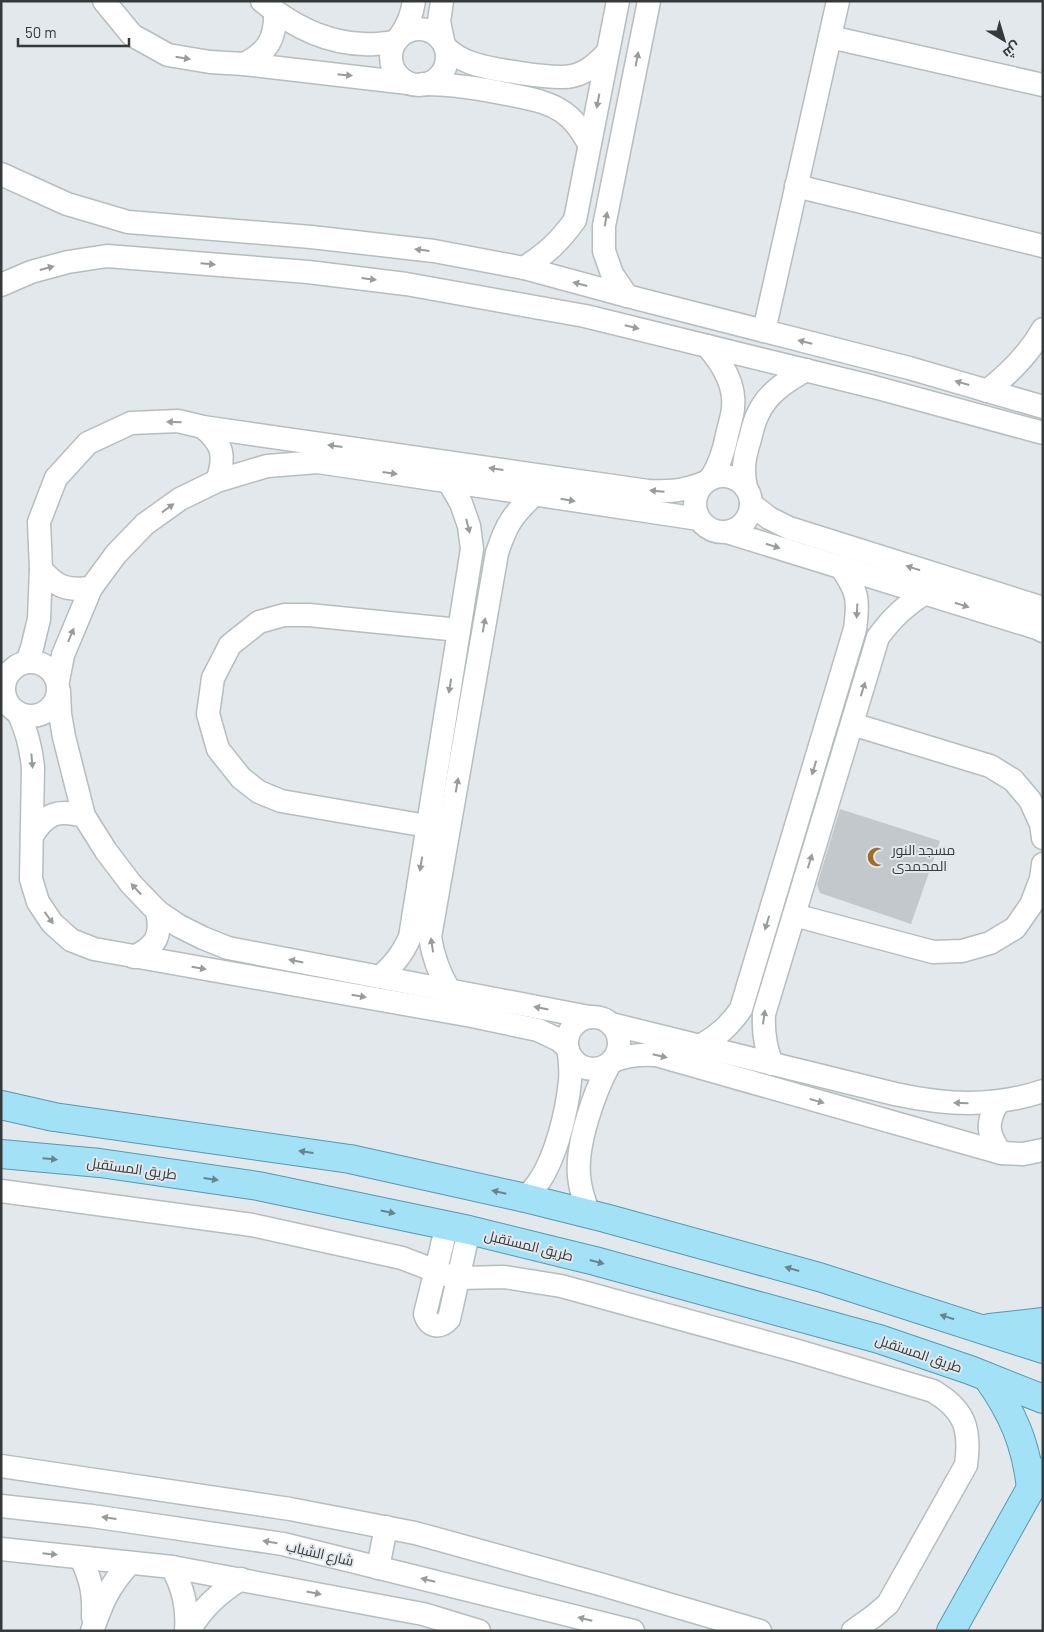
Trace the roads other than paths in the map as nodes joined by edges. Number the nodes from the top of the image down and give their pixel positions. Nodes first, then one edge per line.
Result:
1 (104, 1) edge
2 (414, 1) edge
3 (442, 1) edge
4 (618, 1) edge
5 (649, 1) edge
6 (838, 1) edge
7 (268, 7) edge
8 (830, 37) junction
9 (398, 39) junction
10 (444, 45) junction
11 (607, 53) junction
12 (244, 64) junction
13 (416, 84) junction
14 (1043, 85) edge
15 (589, 144) junction
16 (1, 174) edge
17 (796, 186) junction
18 (311, 237) junction
19 (1043, 246) edge
20 (524, 268) junction
21 (308, 272) junction
22 (1, 285) edge
23 (627, 296) junction
24 (1043, 328) edge
25 (764, 331) junction
26 (707, 346) junction
27 (881, 360) junction
28 (806, 370) junction
29 (874, 387) junction
30 (987, 391) junction
31 (1043, 407) edge
32 (203, 427) junction
33 (1043, 433) edge
34 (217, 481) junction
35 (707, 481) junction
36 (449, 482) junction
37 (534, 494) junction
38 (749, 496) junction
39 (699, 520) junction
40 (727, 532) junction
41 (841, 567) junction
42 (41, 569) junction
43 (468, 575) junction
44 (492, 579) junction
45 (91, 588) junction
46 (925, 593) junction
47 (1043, 608) edge
48 (459, 630) junction
49 (1043, 631) edge
50 (15, 667) edge
51 (58, 686) junction
52 (11, 709) edge
53 (444, 724) junction
54 (852, 724) junction
55 (467, 728) junction
56 (805, 797) junction
57 (828, 803) junction
58 (84, 816) junction
59 (427, 826) junction
60 (32, 836) junction
61 (1043, 838) edge
62 (1043, 864) edge
63 (157, 911) junction
64 (794, 915) junction
65 (134, 956) junction
66 (380, 977) junction
67 (449, 990) junction
68 (589, 1017) junction
69 (611, 1024) junction
70 (700, 1046) junction
71 (568, 1050) junction
72 (611, 1063) junction
73 (772, 1064) junction
74 (1043, 1091) edge
75 (998, 1102) junction
76 (1, 1105) edge
77 (1043, 1150) edge
78 (1001, 1153) junction
79 (1, 1154) edge
80 (350, 1159) junction
81 (1, 1191) edge
82 (525, 1198) junction
83 (345, 1203) junction
84 (589, 1214) junction
85 (458, 1228) junction
86 (752, 1258) junction
87 (435, 1271) junction
88 (459, 1278) junction
89 (747, 1303) junction
90 (1043, 1322) edge
91 (982, 1328) junction
92 (1043, 1349) edge
93 (987, 1377) junction
94 (1043, 1399) edge
95 (1, 1466) edge
96 (1037, 1480) edge
97 (1, 1506) edge
98 (386, 1527) junction
99 (1, 1549) edge
100 (81, 1558) junction
101 (130, 1563) junction
102 (172, 1567) junction
103 (378, 1568) junction
104 (241, 1579) junction
105 (951, 1629) edge
106 (92, 1631) edge
107 (188, 1631) edge
108 (479, 1631) edge
109 (633, 1631) edge
110 (760, 1631) edge
111 (853, 1631) edge

1 -> 12 street
2 - 9 street
3 - 10 street
4 - 11 street
23 -> 5 street
6 - 8 street
7 - 9 street
7 - 12 street
8 - 14 street
8 - 17 street
9 - 10 street
9 - 13 street
10 - 11 street
10 - 13 street
11 -> 15 street
12 -> 13 street
13 - 15 street
15 - 20 street
16 - 18 street
17 - 19 street
17 - 25 street
20 -> 18 street
18 - 21 street
23 -> 20 street
22 -> 21 street
21 -> 26 street
23 - 25 street
24 - 30 street
27 -> 25 street
26 - 28 street
26 - 35 street
27 - 29 street
30 -> 27 street
28 - 29 street
28 - 38 street
29 - 33 street
30 - 31 street
32 - 34 street
35 -> 32 street
32 -> 42 street
34 -> 36 street
45 -> 34 street
35 - 38 street
35 - 39 street
36 - 37 street
36 -> 43 street
37 -> 39 street
37 - 44 street
38 - 40 street
47 -> 38 street
39 - 40 street
40 -> 41 street
41 - 46 street
41 -> 56 street
42 - 45 street
42 - 50 street
43 - 44 street
43 - 48 street
55 -> 44 street
51 -> 45 street
46 -> 49 street
54 -> 46 street
48 -> 53 street
48 - 59 street
50 - 51 street
50 - 52 street
51 - 52 street
51 - 58 street
52 -> 60 street
53 - 55 street
53 - 59 street
54 - 57 street
54 - 61 street
67 -> 55 street
56 - 57 street
56 -> 70 street
64 -> 57 street
58 - 60 street
63 -> 58 street
59 -> 66 street
60 -> 65 street
62 - 64 street
63 - 65 street
66 -> 63 street
73 -> 64 street
65 -> 71 street
66 - 67 street
68 -> 67 street
68 - 69 street
68 - 71 street
69 - 70 street
69 - 72 street
70 - 73 street
71 - 72 street
71 - 82 street
72 -> 78 street
72 - 84 street
75 -> 73 street
74 - 75 street
75 - 78 street
80 -> 76 main road
77 - 78 street
79 -> 83 main road, طريق المستقبل
82 -> 80 main road
80 - 83 main road
81 - 87 street
82 - 84 main road
83 -> 85 main road, طريق المستقبل
84 - 86 main road
85 - 87 street
85 - 88 street
85 -> 89 main road, طريق المستقبل
86 - 89 main road
91 -> 86 main road
87 - 88 street
87 - 88 street
88 - 111 street
89 - 93 main road, طريق المستقبل
90 - 91 main road
91 - 92 main road
93 - 94 main road, طريق المستقبل
93 - 96 main road
95 - 98 street
96 - 105 main road
103 -> 97 street, شارع الشباب
98 - 103 street
98 - 110 street
99 -> 100 street
100 - 101 street
100 - 106 street
101 - 102 street
101 - 106 street
102 - 104 street
102 - 107 street
109 -> 103 street, شارع الشباب
104 - 107 street
104 -> 108 street

